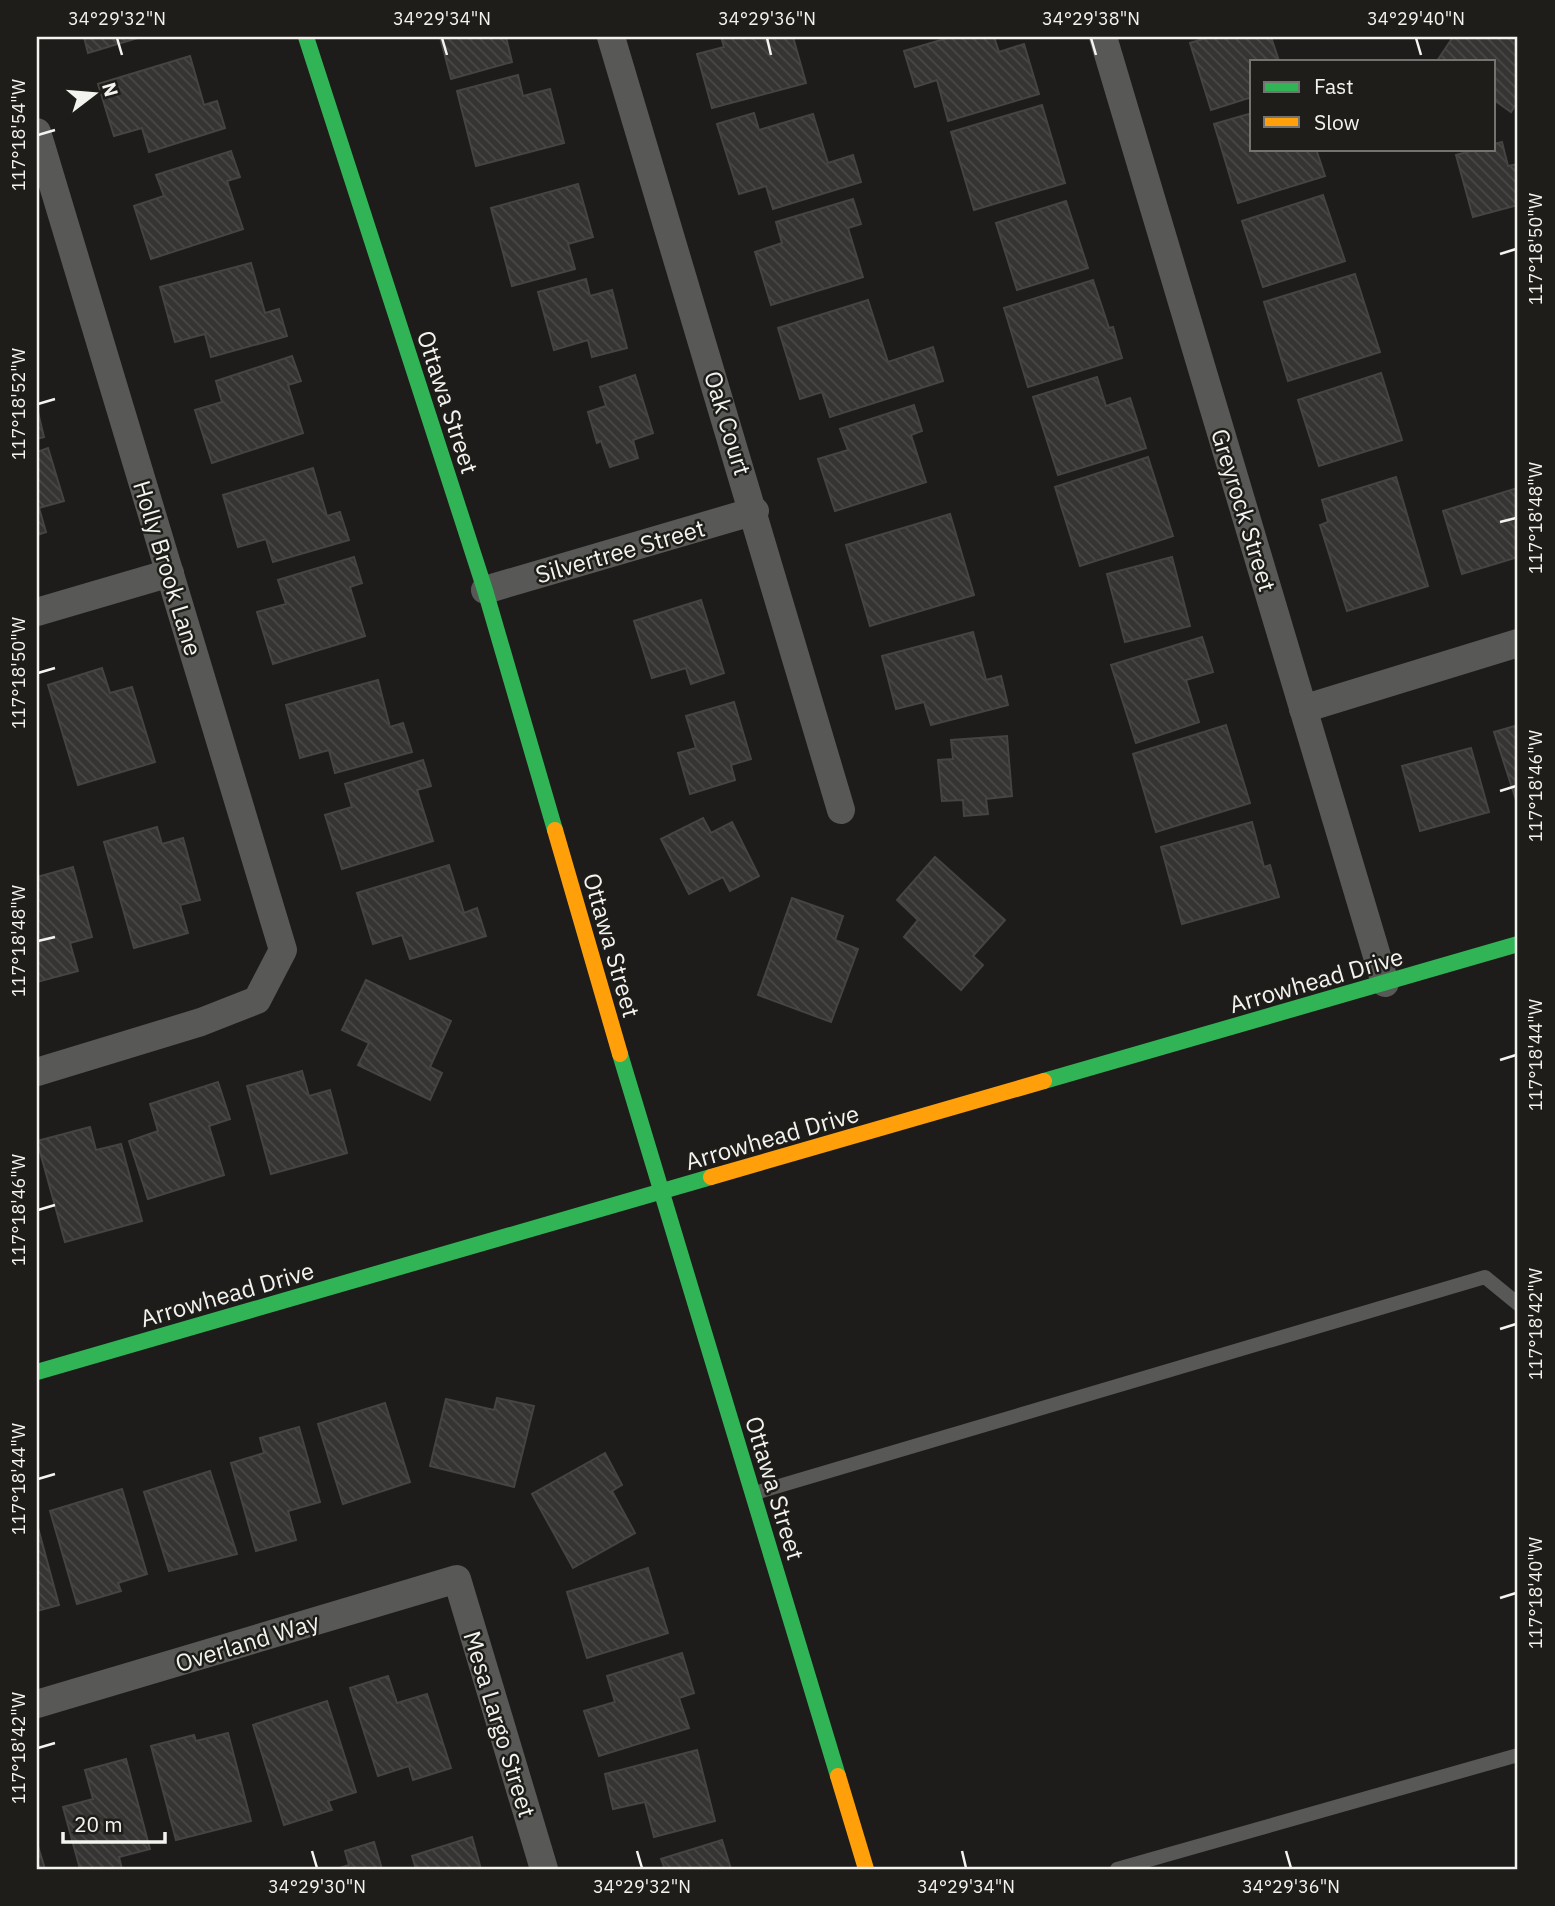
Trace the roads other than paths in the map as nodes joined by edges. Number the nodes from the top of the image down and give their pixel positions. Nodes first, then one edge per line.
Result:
1 (306, 37) edge
2 (611, 37) edge
3 (1103, 37) edge
4 (37, 132) edge
5 (755, 511) junction
6 (170, 573) junction
7 (485, 590) junction
8 (37, 612) edge
9 (1518, 643) edge
10 (1303, 709) junction
11 (841, 810) dead end
12 (1518, 944) edge
13 (1385, 983) junction
14 (37, 1072) edge
15 (661, 1192) junction
16 (1518, 1304) edge
17 (37, 1372) edge
18 (753, 1493) junction
19 (457, 1579) joint
20 (37, 1704) edge
21 (1518, 1755) edge
22 (544, 1869) edge
23 (866, 1869) edge
24 (1118, 1869) edge

1 - 7 street, Ottawa Street
2 - 5 street, Oak Court
3 - 10 street, Greyrock Street
4 - 6 street, Holly Brook Lane
5 - 7 street, Silvertree Street
5 - 11 street, Oak Court
6 - 8 street
6 - 14 street, Holly Brook Lane
7 - 15 street, Ottawa Street
9 - 10 street
10 - 13 street, Greyrock Street
12 - 13 street, Arrowhead Drive
13 - 15 street, Arrowhead Drive
15 - 17 street, Arrowhead Drive
15 - 18 street, Ottawa Street
16 - 18 lane
18 - 23 street, Ottawa Street
19 - 20 street, Overland Way
19 - 22 street, Mesa Largo Street
21 - 24 lane

